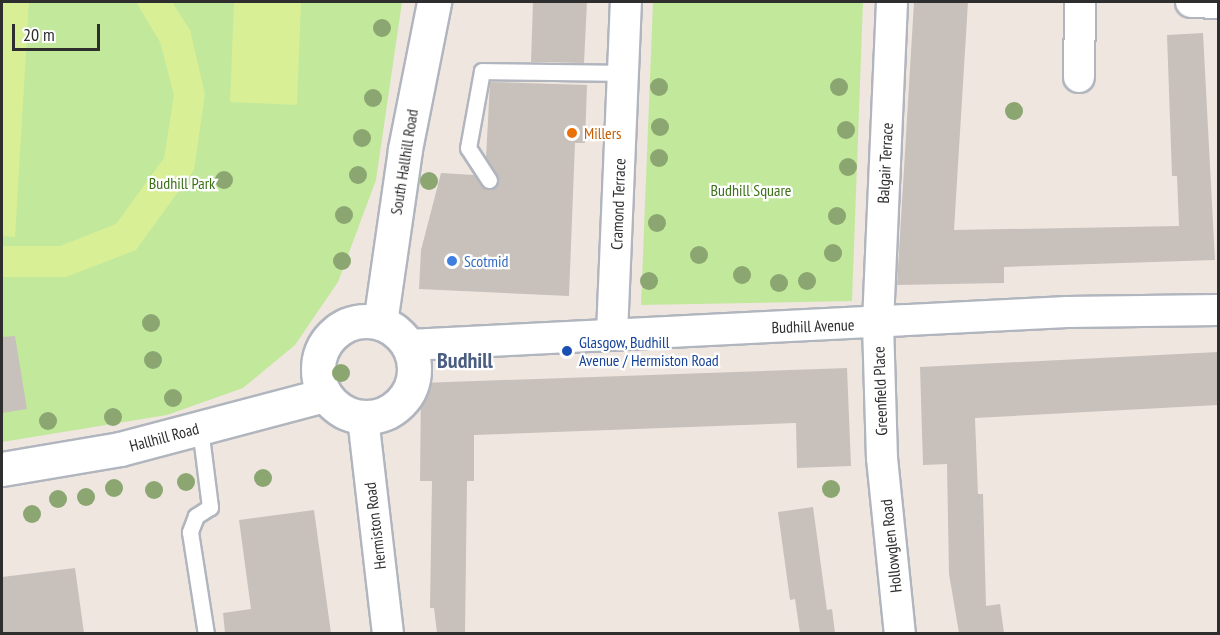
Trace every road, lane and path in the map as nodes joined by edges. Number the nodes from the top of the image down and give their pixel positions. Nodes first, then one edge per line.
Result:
1 (434, 2) edge
2 (627, 2) edge
3 (892, 2) edge
4 (1080, 2) edge
5 (1191, 2) edge
6 (1218, 3) edge
7 (623, 73) junction
8 (1079, 77) dead end
9 (489, 180) dead end
10 (1218, 310) edge
11 (380, 323) junction
12 (878, 324) junction
13 (612, 334) junction
14 (408, 345) junction
15 (324, 395) junction
16 (363, 418) junction
17 (200, 428) junction
18 (882, 458) joint
19 (2, 469) edge
20 (206, 633) edge
21 (388, 633) edge
22 (900, 633) edge

1 - 11 street, South Hallhill Road
2 - 7 street, Cramond Terrace
3 - 12 street, Balgair Terrace
4 - 8 street
5 - 6 street
7 - 9 lane
7 - 13 street, Cramond Terrace
10 - 12 street, Budhill Avenue
11 - 14 street
11 - 15 street
12 - 13 street, Budhill Avenue
12 - 18 street, Greenfield Place
13 - 14 street, Budhill Avenue
14 - 16 street
15 - 16 street
15 - 17 street, Hallhill Road
16 - 21 street, Hermiston Road
17 - 19 street, Hallhill Road
17 - 20 lane
18 - 22 street, Hollowglen Road

